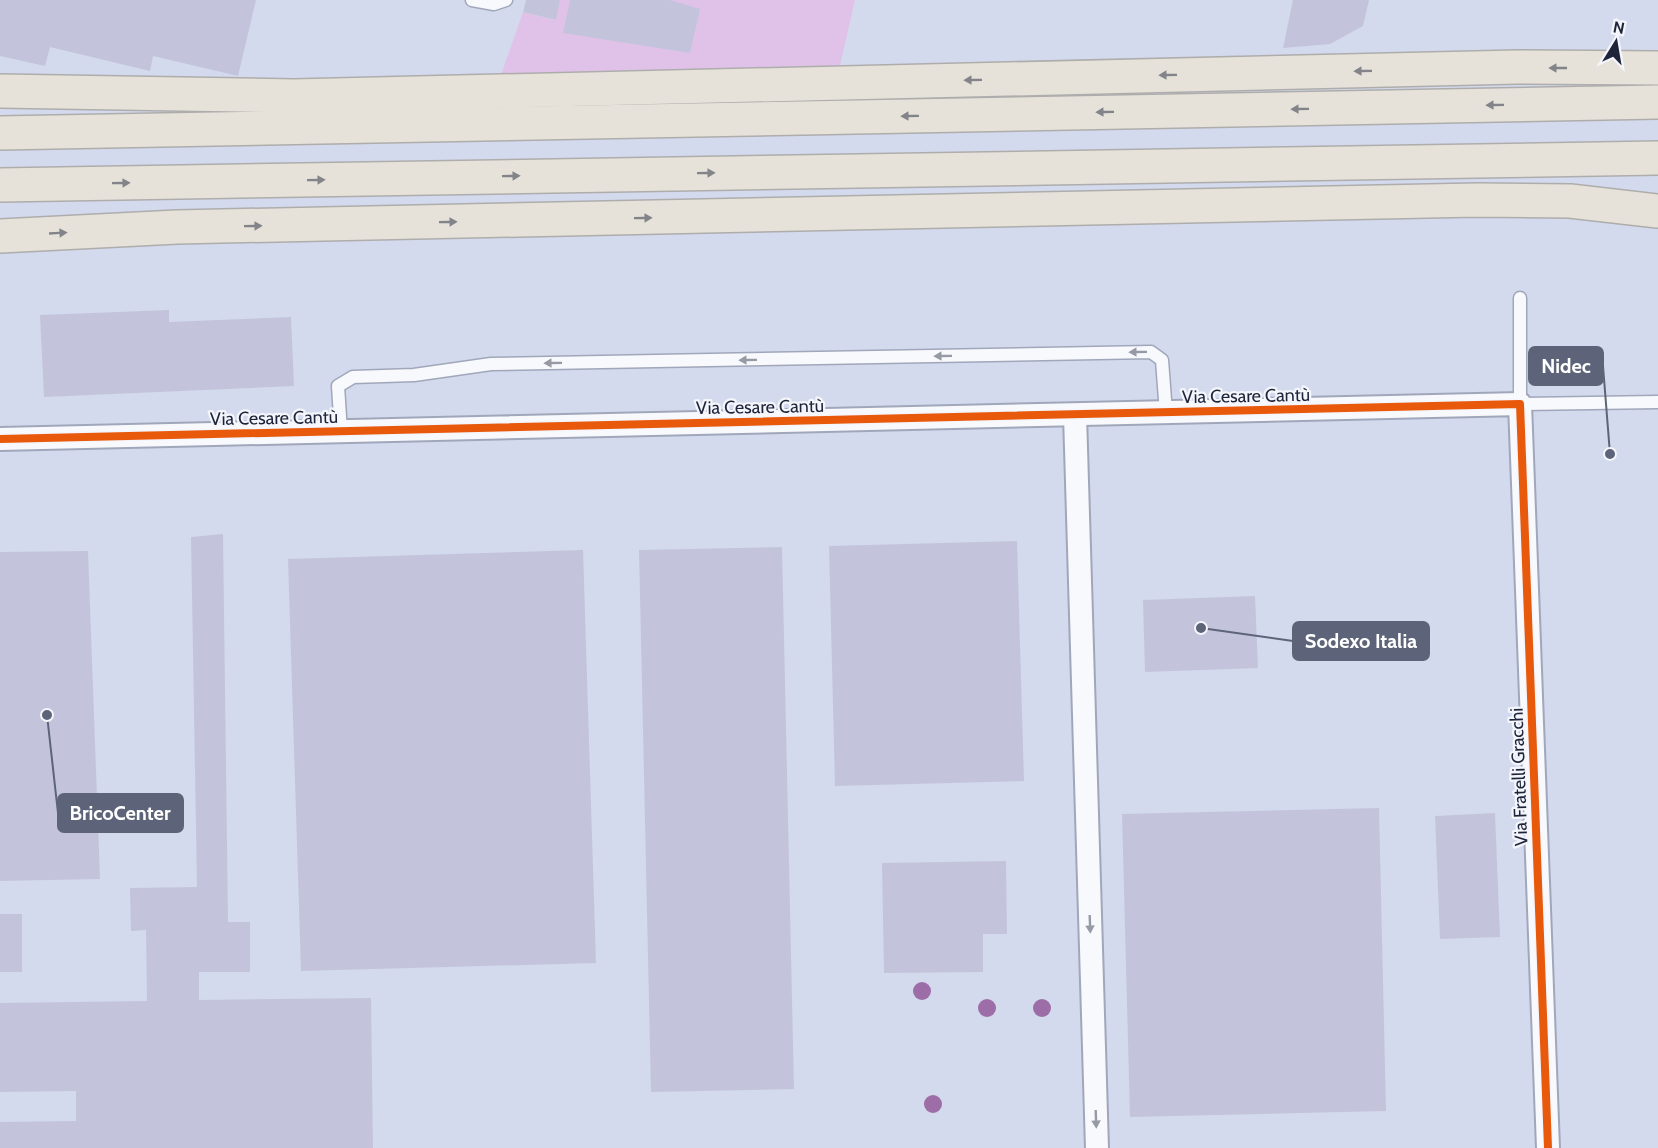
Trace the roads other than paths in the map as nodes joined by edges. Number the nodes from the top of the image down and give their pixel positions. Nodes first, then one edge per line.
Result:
1 (472, 0) edge
2 (506, 0) edge
3 (1658, 68) edge
4 (0, 91) edge
5 (1658, 102) edge
6 (0, 133) edge
7 (1658, 158) edge
8 (0, 185) edge
9 (1658, 211) edge
10 (0, 236) edge
11 (1520, 298) dead end
12 (1658, 402) edge
13 (1520, 404) junction
14 (1166, 412) junction
15 (1075, 415) junction
16 (341, 432) junction
17 (0, 439) edge
18 (1097, 1148) edge
19 (1548, 1148) edge

1 - 2 lane
3 -> 4 highway
5 -> 6 highway
8 -> 7 highway
10 -> 9 highway
11 - 13 lane
12 - 13 lane, Via Cesare Cantù
13 - 14 street, Via Cesare Cantù
13 - 19 street, Via Fratelli Gracchi
14 - 15 street, Via Cesare Cantù
14 -> 16 lane
15 - 16 street, Via Cesare Cantù
15 -> 18 street
16 - 17 street, Via Cesare Cantù

